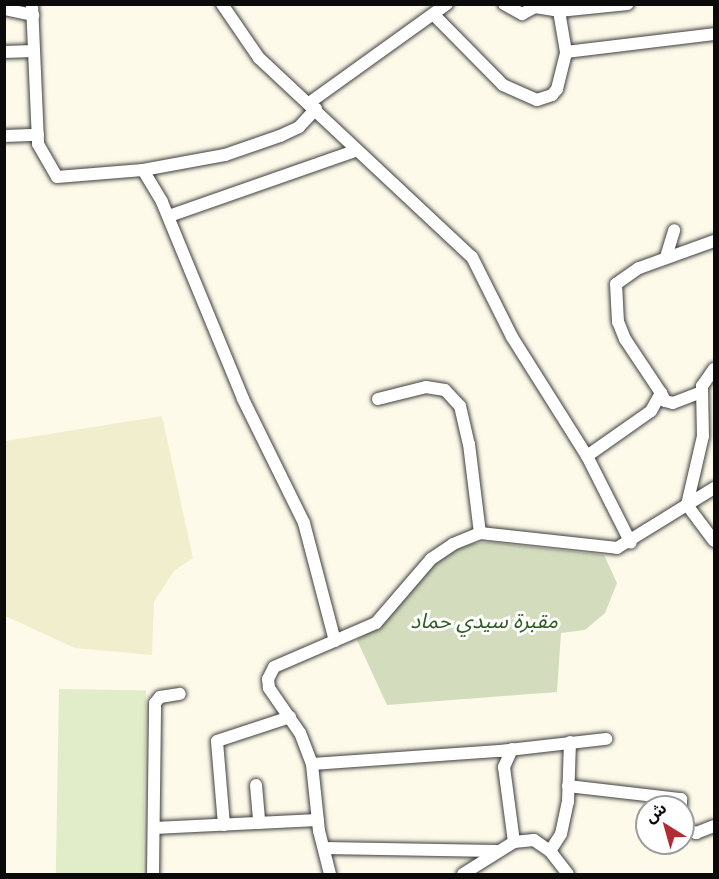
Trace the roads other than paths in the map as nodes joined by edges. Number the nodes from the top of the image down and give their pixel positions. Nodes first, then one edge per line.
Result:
1 (222, 4) edge
2 (447, 4) edge
3 (504, 4) edge
4 (628, 4) edge
5 (535, 6) edge
6 (4, 9) edge
7 (32, 10) edge
8 (559, 11) junction
9 (435, 16) junction
10 (714, 34) edge
11 (34, 51) junction
12 (4, 52) edge
13 (566, 52) junction
14 (312, 106) junction
15 (38, 135) junction
16 (4, 136) edge
17 (357, 150) junction
18 (143, 170) junction
19 (169, 216) junction
20 (674, 230) dead end
21 (714, 241) edge
22 (666, 257) junction
23 (714, 369) edge
24 (701, 392) junction
25 (661, 393) junction
26 (378, 399) dead end
27 (587, 456) junction
28 (714, 488) edge
29 (687, 505) junction
30 (480, 533) junction
31 (714, 541) edge
32 (631, 543) junction
33 (334, 641) junction
34 (180, 694) dead end
35 (290, 717) junction
36 (606, 739) dead end
37 (570, 742) junction
38 (512, 749) junction
39 (312, 764) junction
40 (256, 785) dead end
41 (568, 786) junction
42 (646, 795) edge
43 (318, 820) junction
44 (260, 823) junction
45 (224, 825) junction
46 (714, 826) edge
47 (154, 828) junction
48 (695, 833) edge
49 (514, 842) junction
50 (324, 848) junction
51 (497, 851) junction
52 (550, 851) junction
53 (153, 874) edge
54 (330, 874) edge
55 (463, 874) edge
56 (568, 874) edge

1 - 14 street
2 - 9 street
3 - 5 street
4 - 8 street
5 - 8 street
6 - 7 street
7 - 11 street
8 - 13 street
9 - 13 street
9 - 14 street
10 - 13 street
11 - 12 street
11 - 15 street
14 - 17 street
14 - 18 street
15 - 16 street
15 - 18 street
17 - 19 street
17 - 27 street
18 - 19 street
19 - 33 street
20 - 22 street
21 - 22 street
22 - 25 street
23 - 24 street
24 - 25 street
24 - 29 street
25 - 27 street
26 - 30 street
27 - 32 street
28 - 29 street
29 - 31 street
29 - 32 street
30 - 32 street
30 - 33 street
33 - 35 street
34 - 47 street
35 - 39 street
35 - 45 street
36 - 37 street
37 - 38 street
37 - 41 street
38 - 39 street
38 - 49 street
39 - 43 street
40 - 44 street
41 - 42 street
41 - 52 street
43 - 44 street
43 - 50 street
44 - 45 street
45 - 47 street
46 - 48 street
47 - 53 street
49 - 51 street
49 - 52 street
50 - 51 street
50 - 54 street
51 - 55 street
52 - 56 street

